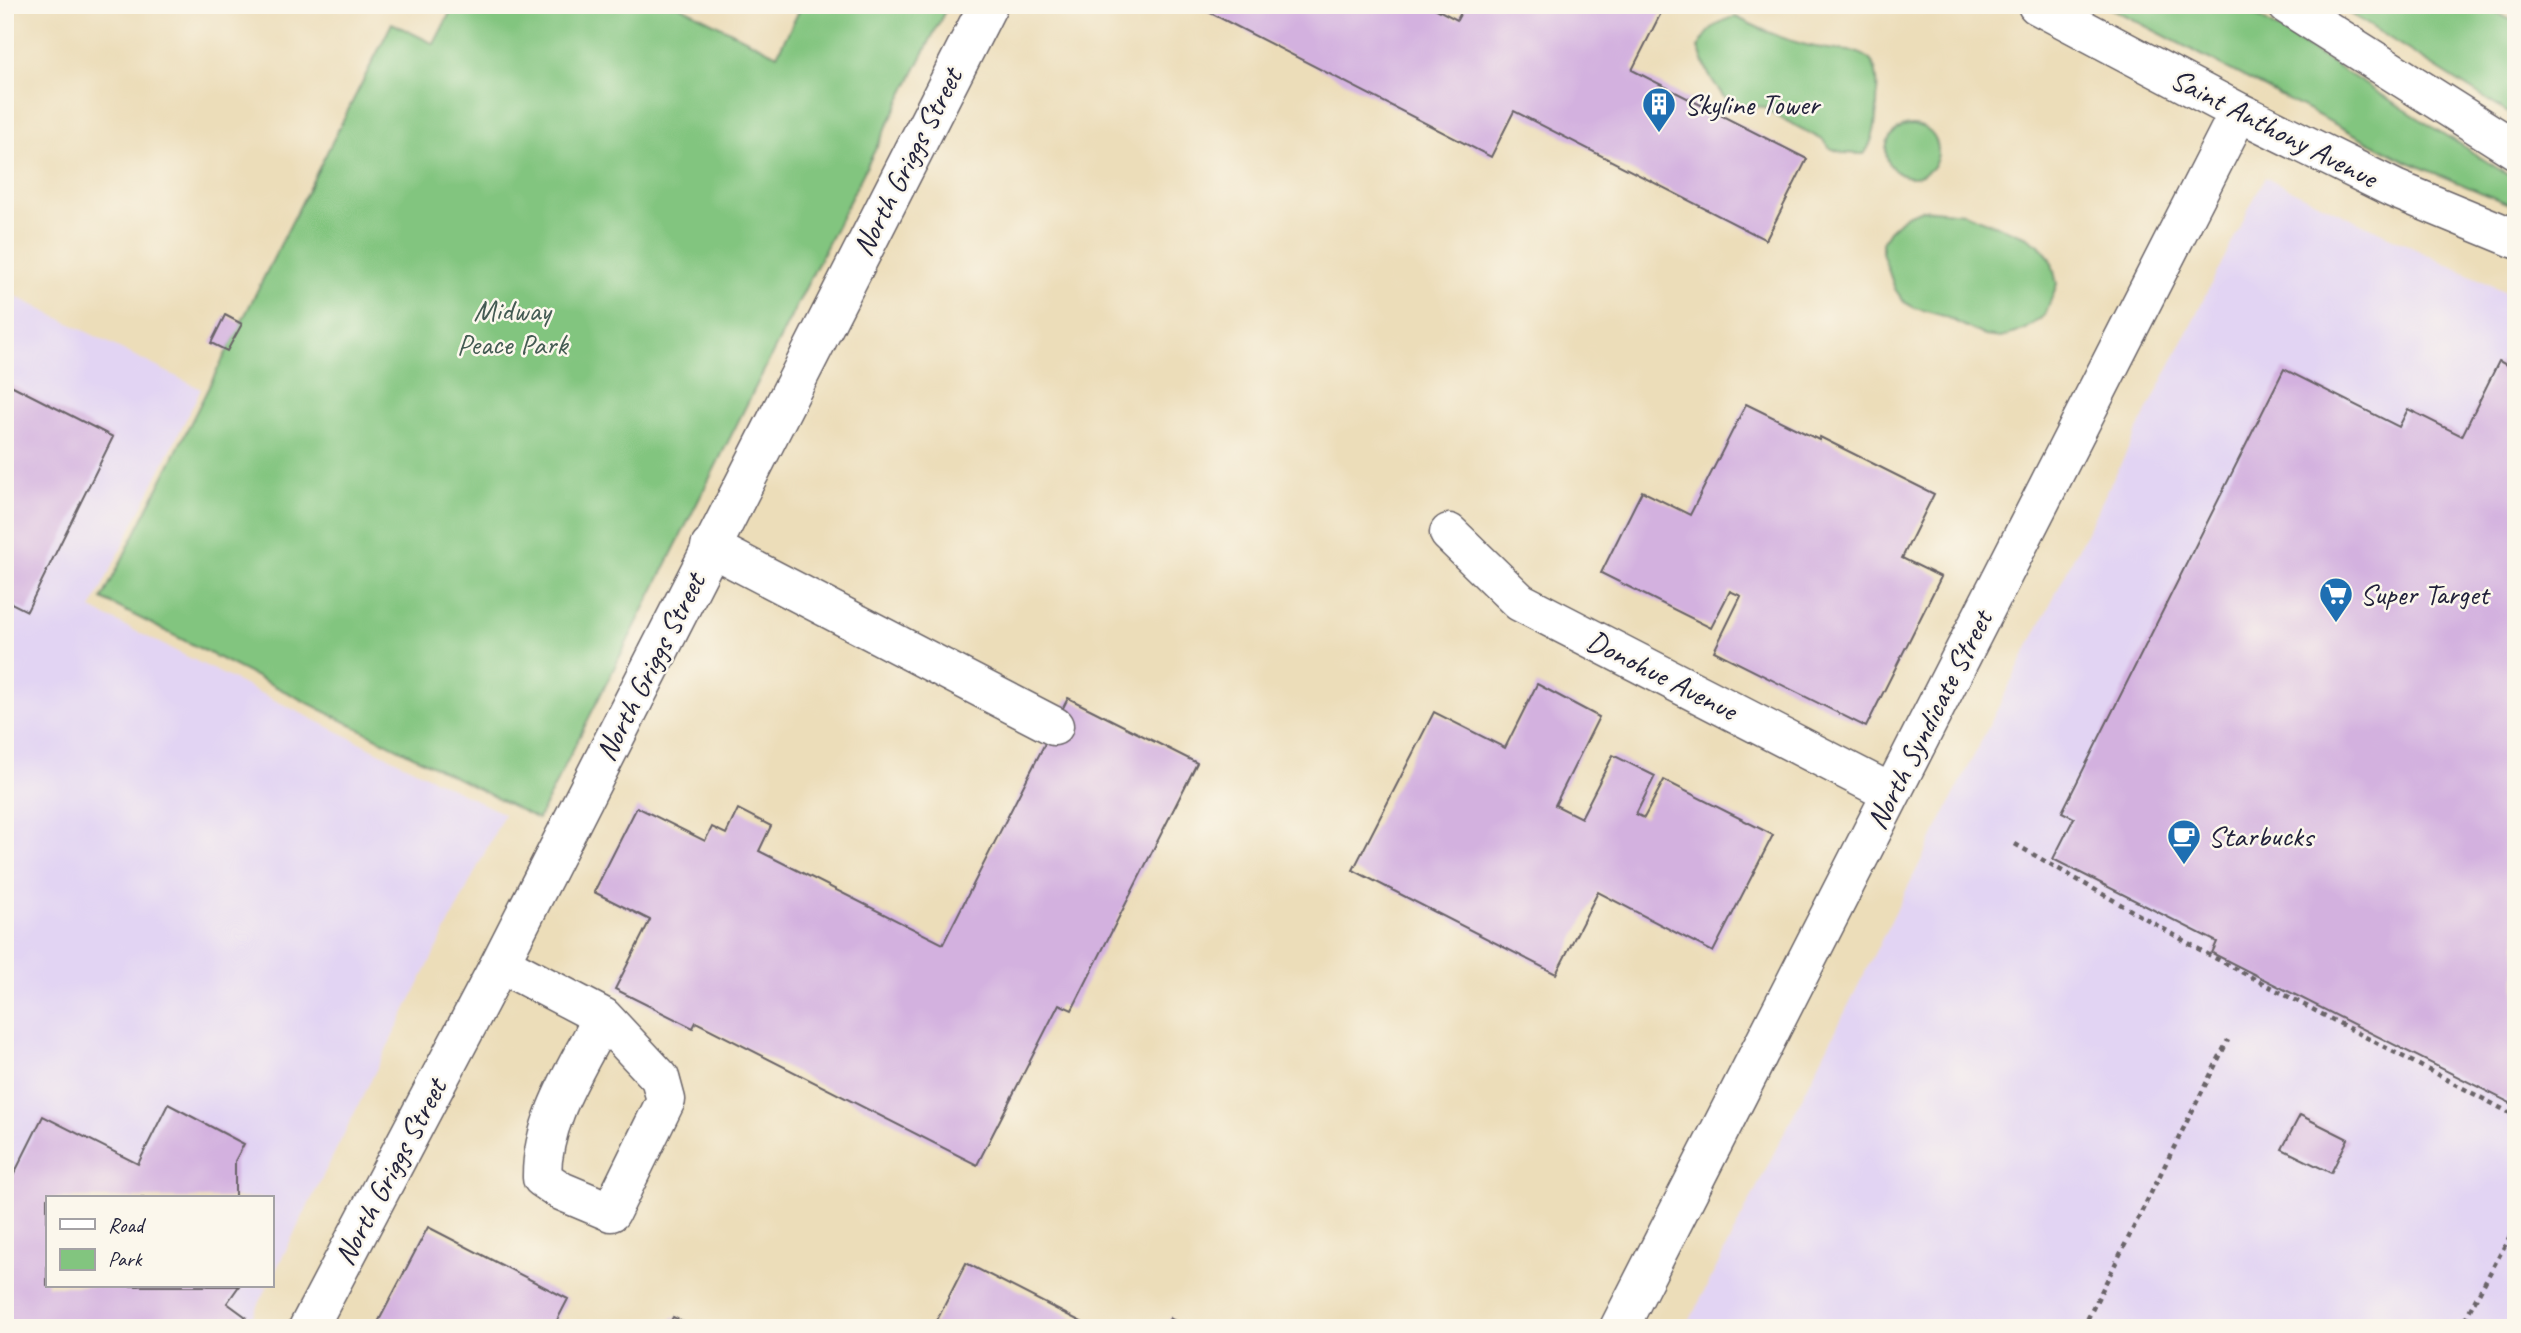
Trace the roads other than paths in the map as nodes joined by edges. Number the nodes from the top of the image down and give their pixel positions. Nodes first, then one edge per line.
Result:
1 (988, 5) edge
2 (2037, 5) edge
3 (2287, 5) edge
4 (2239, 112) junction
5 (2516, 150) edge
6 (2516, 239) edge
7 (1450, 533) dead end
8 (710, 547) junction
9 (1054, 726) dead end
10 (1891, 793) junction
11 (500, 963) junction
12 (603, 1017) dead end
13 (308, 1328) edge
14 (1619, 1328) edge

1 - 8 main road, North Griggs Street
2 - 4 main road, Saint Anthony Avenue
3 - 5 main road
4 - 6 main road, Saint Anthony Avenue
4 - 10 main road, North Syndicate Street
7 - 10 main road, Donohue Avenue
8 - 9 main road
8 - 11 main road, North Griggs Street
10 - 14 main road, North Syndicate Street
11 - 12 main road
11 - 13 main road, North Griggs Street

